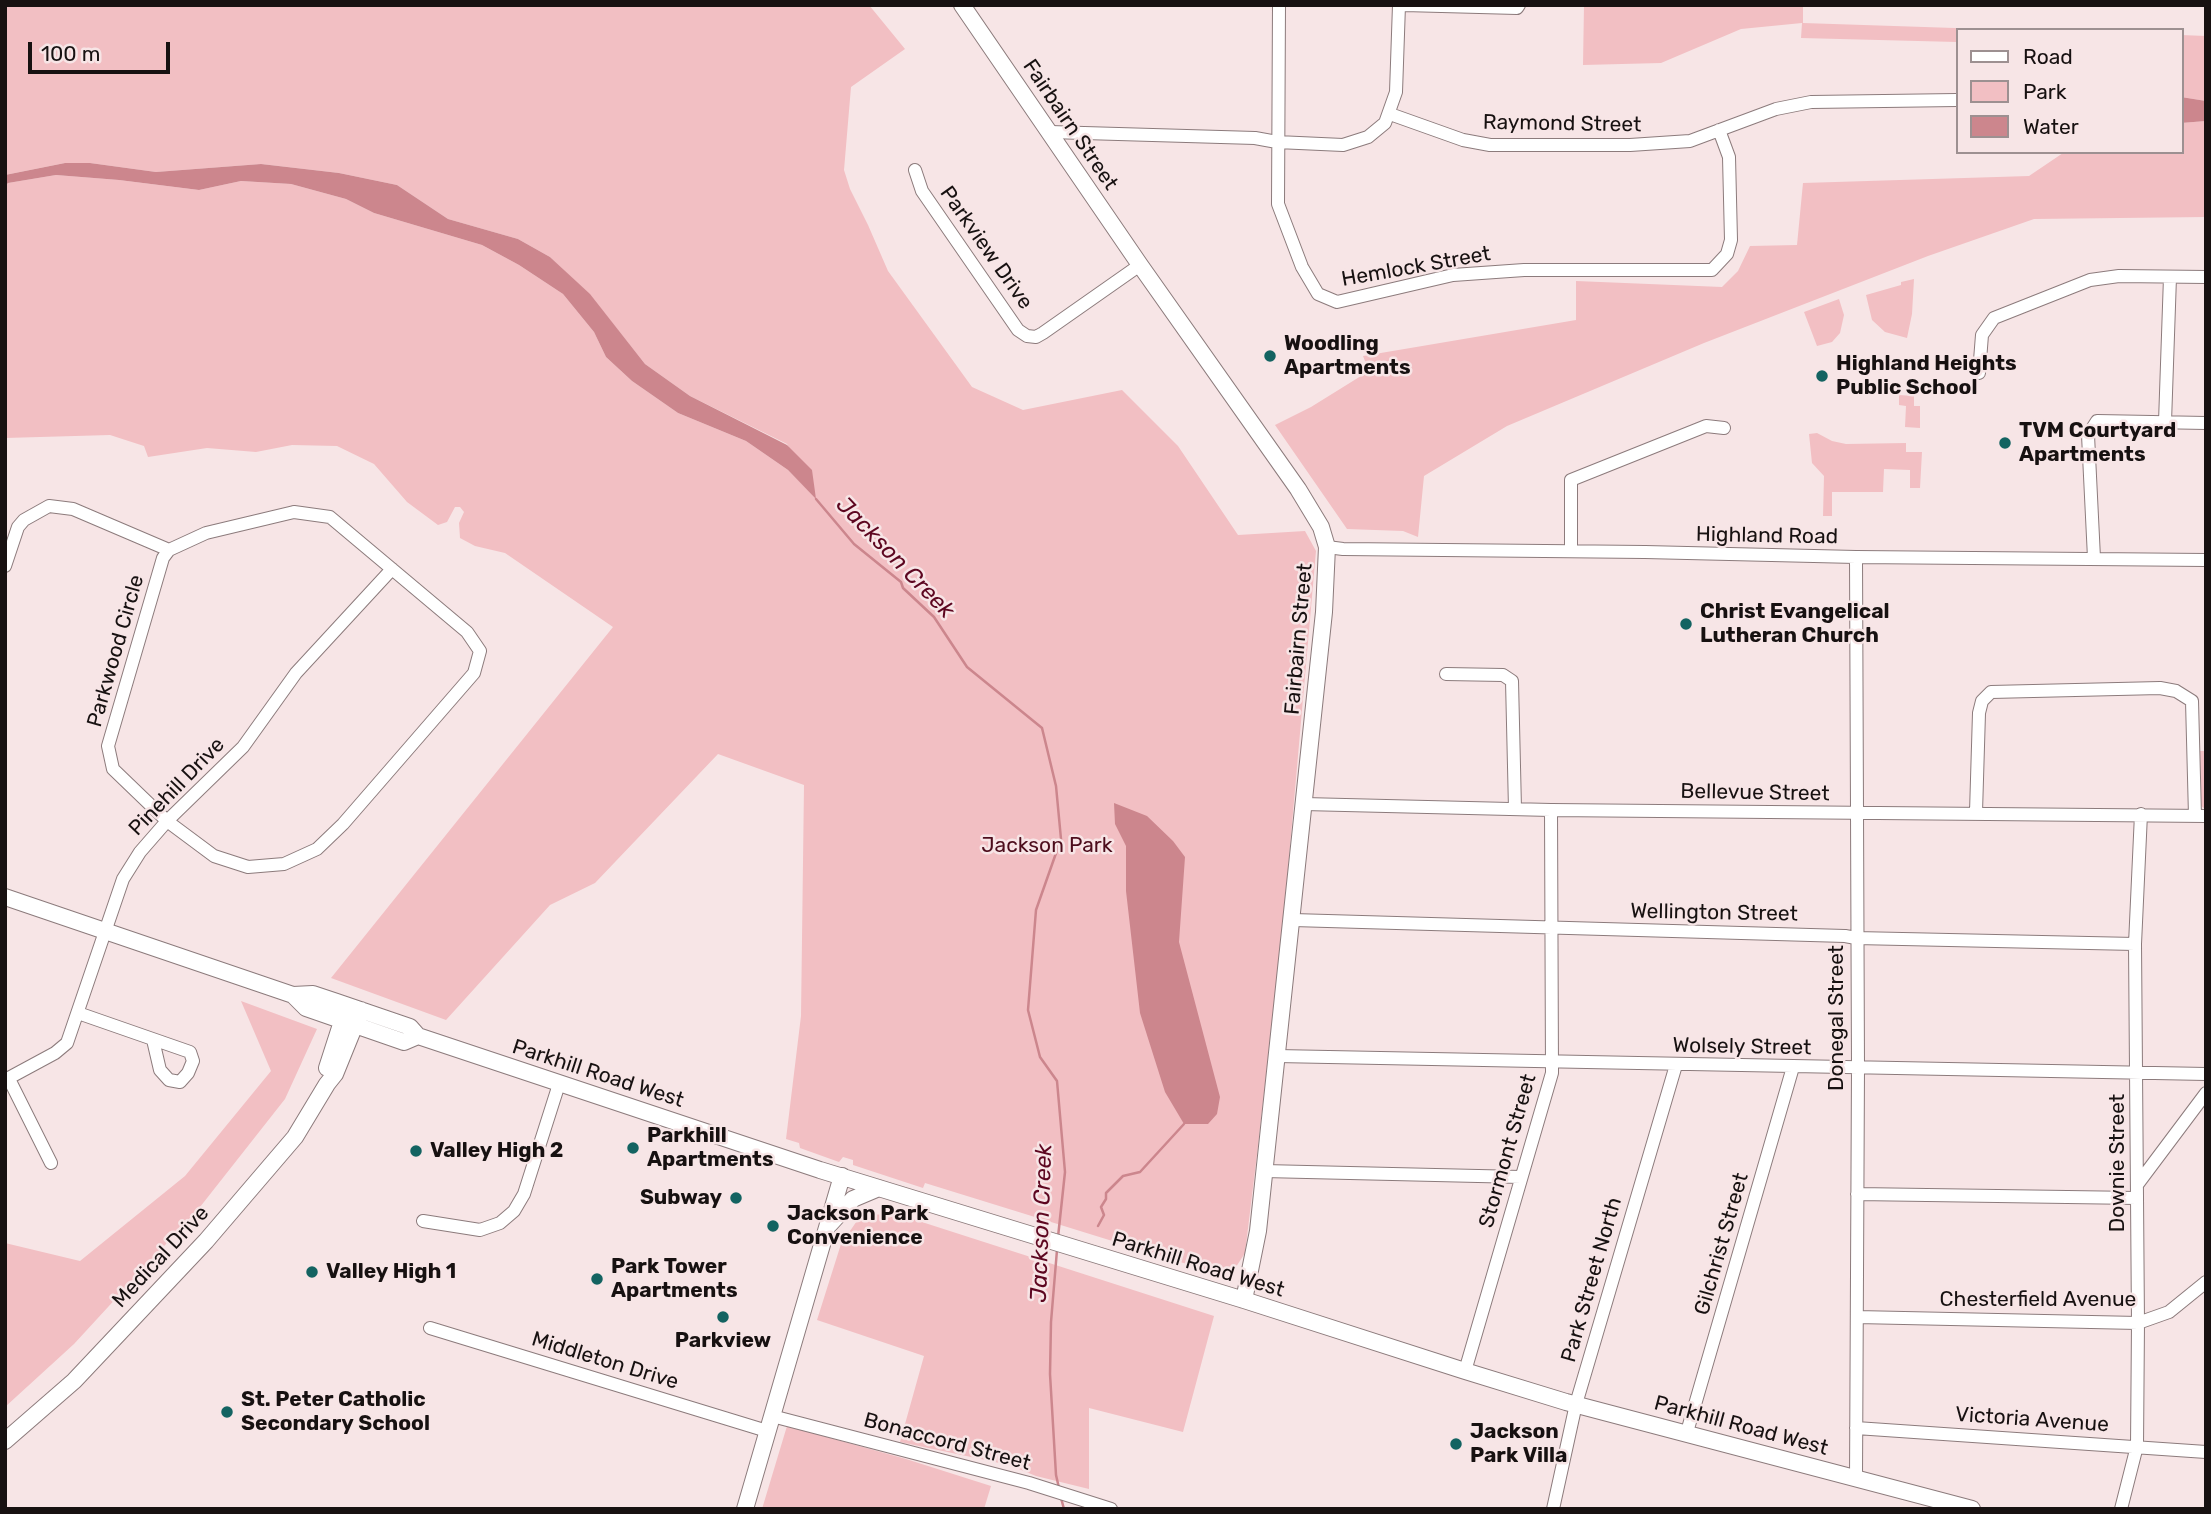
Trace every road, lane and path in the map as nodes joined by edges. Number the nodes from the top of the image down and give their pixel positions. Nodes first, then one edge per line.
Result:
1 (962, 5) edge
2 (1279, 5) edge
3 (1401, 5) edge
4 (1519, 5) edge
5 (1955, 100) edge
6 (1390, 114) junction
7 (1719, 130) junction
8 (1050, 132) junction
9 (1277, 142) junction
10 (915, 170) dead end
11 (1140, 265) junction
12 (2169, 277) junction
13 (2206, 277) edge
14 (1979, 373) dead end
15 (2165, 422) junction
16 (2206, 423) edge
17 (1724, 428) dead end
18 (12, 525) edge
19 (1327, 547) junction
20 (169, 550) junction
21 (1571, 551) junction
22 (1856, 557) junction
23 (2094, 558) junction
24 (2206, 560) edge
25 (5, 566) edge
26 (392, 569) junction
27 (1446, 674) dead end
28 (1304, 804) junction
29 (1515, 809) junction
30 (1551, 810) junction
31 (1976, 812) junction
32 (1856, 814) junction
33 (2141, 814) junction
34 (2200, 816) edge
35 (167, 821) junction
36 (5, 897) edge
37 (1293, 920) junction
38 (1550, 928) junction
39 (105, 929) junction
40 (1856, 938) junction
41 (2135, 944) junction
42 (78, 1013) junction
43 (352, 1015) junction
44 (153, 1040) dead end
45 (1277, 1056) junction
46 (1551, 1061) junction
47 (1676, 1065) junction
48 (1793, 1067) junction
49 (1858, 1068) junction
50 (2136, 1074) junction
51 (2206, 1074) edge
52 (7, 1079) edge
53 (559, 1084) junction
54 (2206, 1093) edge
55 (51, 1163) dead end
56 (1265, 1171) junction
57 (842, 1176) junction
58 (1521, 1177) junction
59 (879, 1188) junction
60 (2137, 1191) junction
61 (1857, 1194) junction
62 (423, 1221) dead end
63 (827, 1226) junction
64 (2206, 1282) edge
65 (1244, 1300) junction
66 (1857, 1317) junction
67 (2138, 1323) junction
68 (430, 1328) dead end
69 (1465, 1371) junction
70 (1576, 1404) junction
71 (770, 1423) junction
72 (1856, 1428) junction
73 (1687, 1432) junction
74 (5, 1441) edge
75 (2137, 1446) junction
76 (2206, 1452) edge
77 (1856, 1479) junction
78 (1925, 1503) edge
79 (745, 1509) edge
80 (1111, 1509) edge
81 (1553, 1509) edge
82 (1972, 1509) edge
83 (2121, 1509) edge

1 - 8 main road, Fairbairn Street
2 - 9 street, Hemlock Street
3 - 4 street
3 - 6 street
5 - 7 street, Raymond Street
6 - 7 street, Raymond Street
6 - 9 street
7 - 9 street, Hemlock Street
8 - 9 street
8 - 11 main road, Fairbairn Street
10 - 11 street, Parkview Drive
11 - 19 main road, Fairbairn Street
12 - 13 street
12 - 14 street
12 - 15 street
15 - 16 street
15 - 23 street
17 - 21 street
18 - 20 street
18 - 25 street
19 - 21 street, Highland Road
19 - 28 main road, Fairbairn Street
20 - 26 street, Parkwood Circle
20 - 35 street, Parkwood Circle
21 - 22 street, Highland Road
22 - 23 street, Highland Road
22 - 32 street, Donegal Street
23 - 24 street, Highland Road
26 - 35 street, Pinehill Drive
26 - 35 street, Parkwood Circle
27 - 29 street
28 - 29 street, Bellevue Street
28 - 37 main road, Fairbairn Street
29 - 30 street, Bellevue Street
30 - 32 street, Bellevue Street
30 - 38 street, Stormont Street
31 - 32 street, Bellevue Street
31 - 33 street, Bellevue Street
31 - 34 street
32 - 40 street, Donegal Street
33 - 34 street, Bellevue Street
33 - 41 street, Downie Street
35 - 39 street, Pinehill Drive
36 - 39 main road, Parkhill Road West
37 - 38 street, Wellington Street
37 - 45 main road, Fairbairn Street
38 - 40 street, Wellington Street
38 - 46 street, Stormont Street
39 - 42 street, Pinehill Drive
39 - 43 main road, Parkhill Road West
40 - 41 street, Wellington Street
40 - 49 street, Donegal Street
41 - 50 street, Downie Street
42 - 44 street
42 - 52 street, Pinehill Drive
43 - 53 main road, Parkhill Road West
43 - 74 main road, Medical Drive
45 - 46 street, Wolsely Street
45 - 56 main road, Fairbairn Street
46 - 47 street, Wolsely Street
46 - 58 street, Stormont Street
47 - 48 street, Wolsely Street
47 - 70 street, Park Street North
48 - 49 street, Wolsely Street
48 - 73 street, Gilchrist Street
49 - 50 street, Wolsely Street
49 - 61 street, Donegal Street
50 - 51 street, Wolsely Street
50 - 60 street, Downie Street
52 - 55 street
53 - 57 main road, Parkhill Road West
53 - 62 street
54 - 60 street
56 - 58 street
56 - 65 main road, Fairbairn Street
57 - 59 main road, Parkhill Road West
57 - 63 main road
58 - 69 street, Stormont Street
59 - 63 main road
59 - 65 main road, Parkhill Road West
60 - 61 street
60 - 67 street, Downie Street
61 - 66 street, Donegal Street
63 - 71 main road
64 - 67 street, Chesterfield Avenue
65 - 69 main road, Parkhill Road West
66 - 67 street, Chesterfield Avenue
66 - 72 street, Donegal Street
67 - 75 street, Downie Street
68 - 71 street, Middleton Drive
69 - 70 main road, Parkhill Road West
70 - 73 main road, Parkhill Road West
70 - 81 street, Park Street North
71 - 79 main road
71 - 80 street, Bonaccord Street
72 - 75 street, Victoria Avenue
72 - 77 street, Donegal Street
73 - 77 main road, Parkhill Road West
75 - 76 street, Victoria Avenue
75 - 83 street, Downie Street
77 - 78 main road, Parkhill Road West
78 - 82 main road, Parkhill Road West

